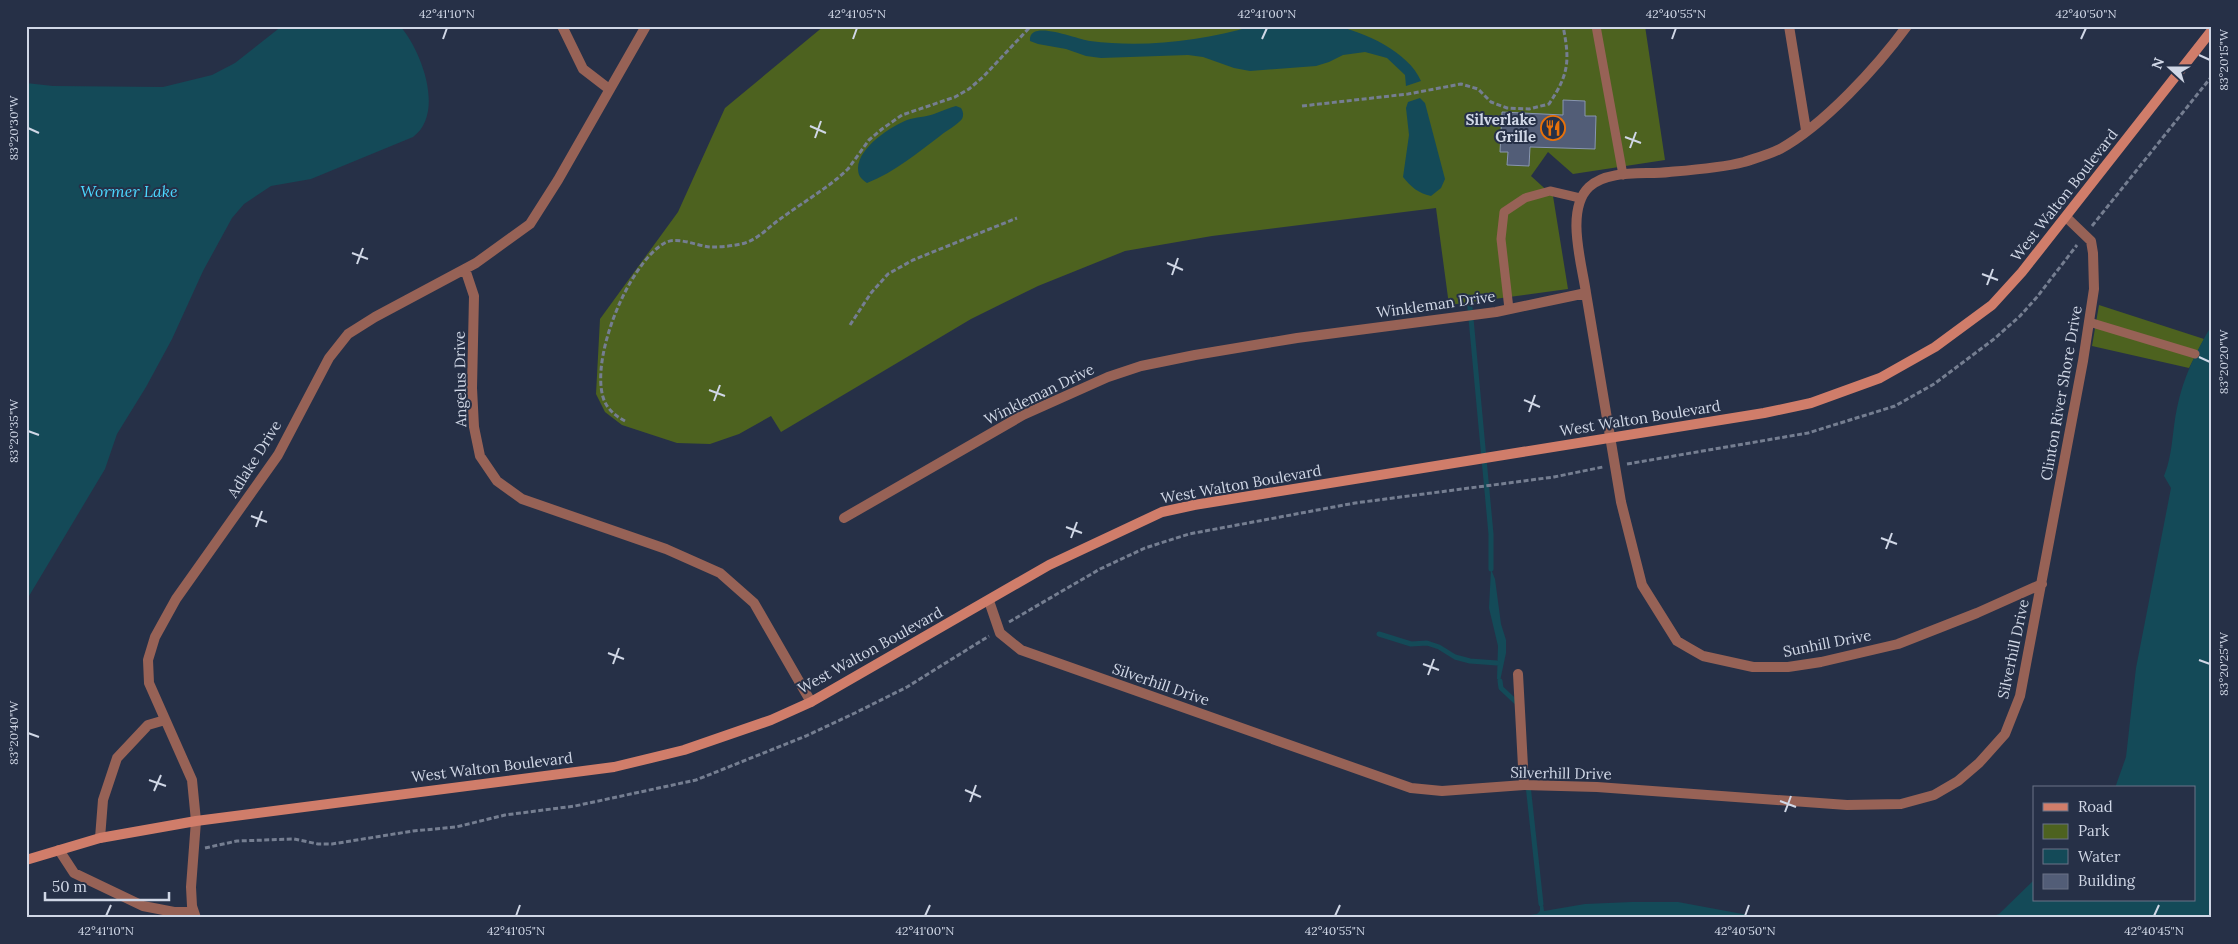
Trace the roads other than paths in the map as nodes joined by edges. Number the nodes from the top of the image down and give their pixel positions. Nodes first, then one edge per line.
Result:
1 (562, 26) edge
2 (646, 26) edge
3 (1596, 26) edge
4 (1789, 26) edge
5 (1907, 26) edge
6 (2212, 30) edge
7 (608, 89) junction
8 (1806, 130) junction
9 (1623, 175) junction
10 (1580, 198) junction
11 (2066, 217) junction
12 (465, 269) junction
13 (1586, 293) junction
14 (1509, 309) junction
15 (2089, 322) junction
16 (2195, 354) dead end
17 (1611, 438) junction
18 (844, 518) dead end
19 (2042, 584) junction
20 (989, 601) junction
21 (1518, 674) dead end
22 (811, 702) junction
23 (165, 720) junction
24 (1524, 785) junction
25 (196, 821) junction
26 (100, 838) junction
27 (59, 850) junction
28 (26, 860) edge
29 (195, 915) edge

1 - 7 street
2 - 7 street
3 - 9 lane
4 - 8 street
5 - 8 street
6 - 11 main road, West Walton Boulevard
7 - 12 street
8 - 9 street
9 - 10 street
10 - 13 street
10 - 14 lane
11 - 15 street, Clinton River Shore Drive
11 - 17 main road, West Walton Boulevard
12 - 22 street, Angelus Drive
12 - 23 street, Adlake Drive
13 - 14 street, Winkleman Drive
13 - 17 street, Sunhill Drive
14 - 18 street, Winkleman Drive
15 - 16 lane
15 - 19 street, Clinton River Shore Drive
17 - 19 street, Sunhill Drive
17 - 20 main road, West Walton Boulevard
19 - 24 street, Silverhill Drive
20 - 22 main road, West Walton Boulevard
20 - 24 street, Silverhill Drive
21 - 24 street
22 - 25 main road, West Walton Boulevard
23 - 25 street, Adlake Drive
23 - 26 street
25 - 26 main road, West Walton Boulevard
25 - 29 street, Adlake Drive
26 - 27 main road, West Walton Boulevard
27 - 28 main road, West Walton Boulevard
27 - 29 street

